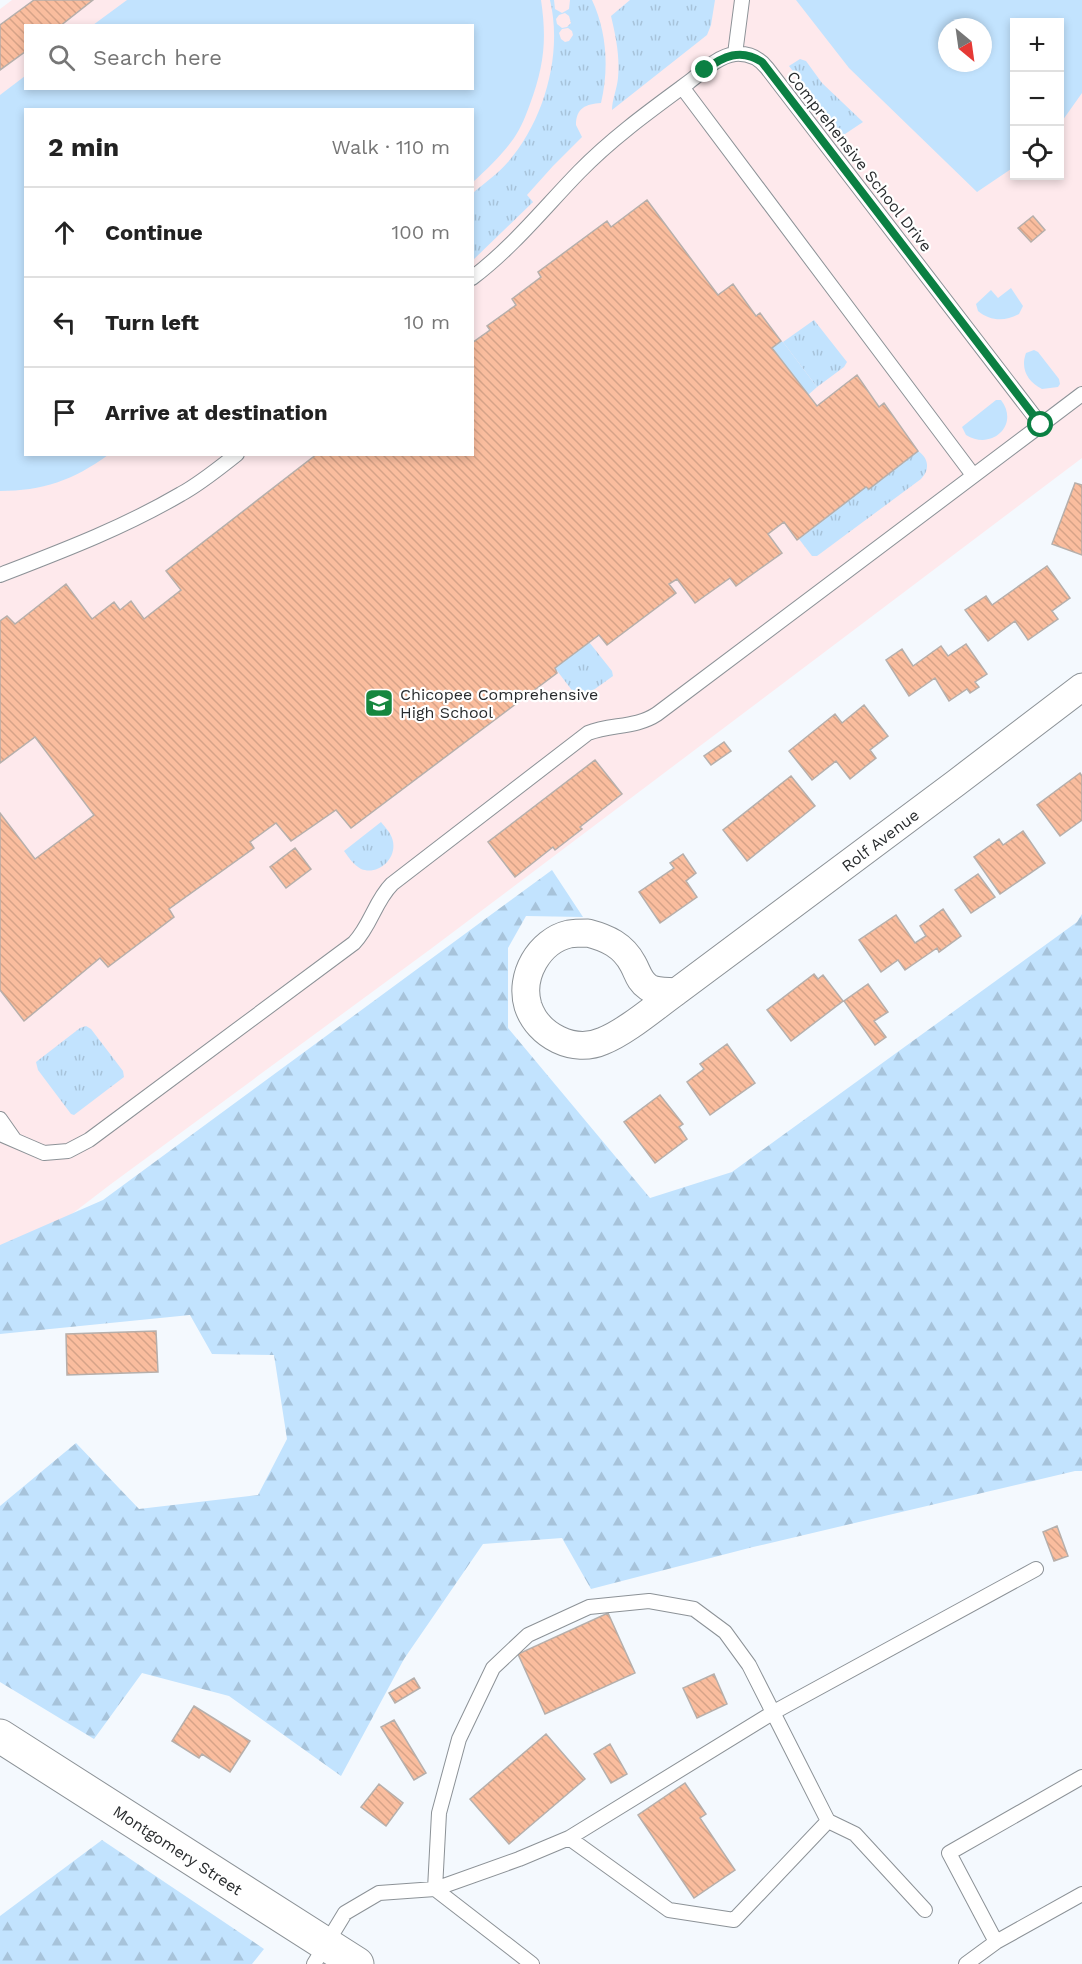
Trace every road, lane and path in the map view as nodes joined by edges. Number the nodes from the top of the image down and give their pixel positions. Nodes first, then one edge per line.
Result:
1 (742, 0) edge
2 (735, 54) junction
3 (682, 87) junction
4 (474, 276) edge
5 (1082, 394) edge
6 (1041, 425) junction
7 (234, 456) edge
8 (973, 475) junction
9 (0, 575) edge
10 (1082, 687) edge
11 (676, 992) junction
12 (0, 1119) edge
13 (0, 1134) edge
14 (14, 1139) junction
15 (1036, 1569) dead end
16 (774, 1712) junction
17 (0, 1736) edge
18 (1082, 1777) edge
19 (828, 1821) junction
20 (568, 1838) junction
21 (435, 1889) junction
22 (1082, 1894) edge
23 (925, 1910) dead end
24 (996, 1942) junction
25 (320, 1954) edge
26 (357, 1964) edge
27 (532, 1964) edge
28 (966, 1964) edge

1 - 2 lane
2 - 3 lane
2 - 6 lane, Comprehensive School Drive
3 - 4 lane
3 - 8 lane
5 - 6 lane
6 - 8 lane
7 - 9 lane
8 - 14 lane
10 - 11 street, Rolf Avenue
11 - 11 street, Rolf Avenue
12 - 14 lane
13 - 14 lane
15 - 16 lane
16 - 19 lane
16 - 20 lane
16 - 21 lane
17 - 25 main road, Montgomery Street
18 - 24 lane
19 - 20 lane
19 - 23 lane
20 - 21 lane
21 - 25 lane
21 - 27 lane
22 - 24 lane
24 - 28 lane
25 - 26 main road, Montgomery Street

